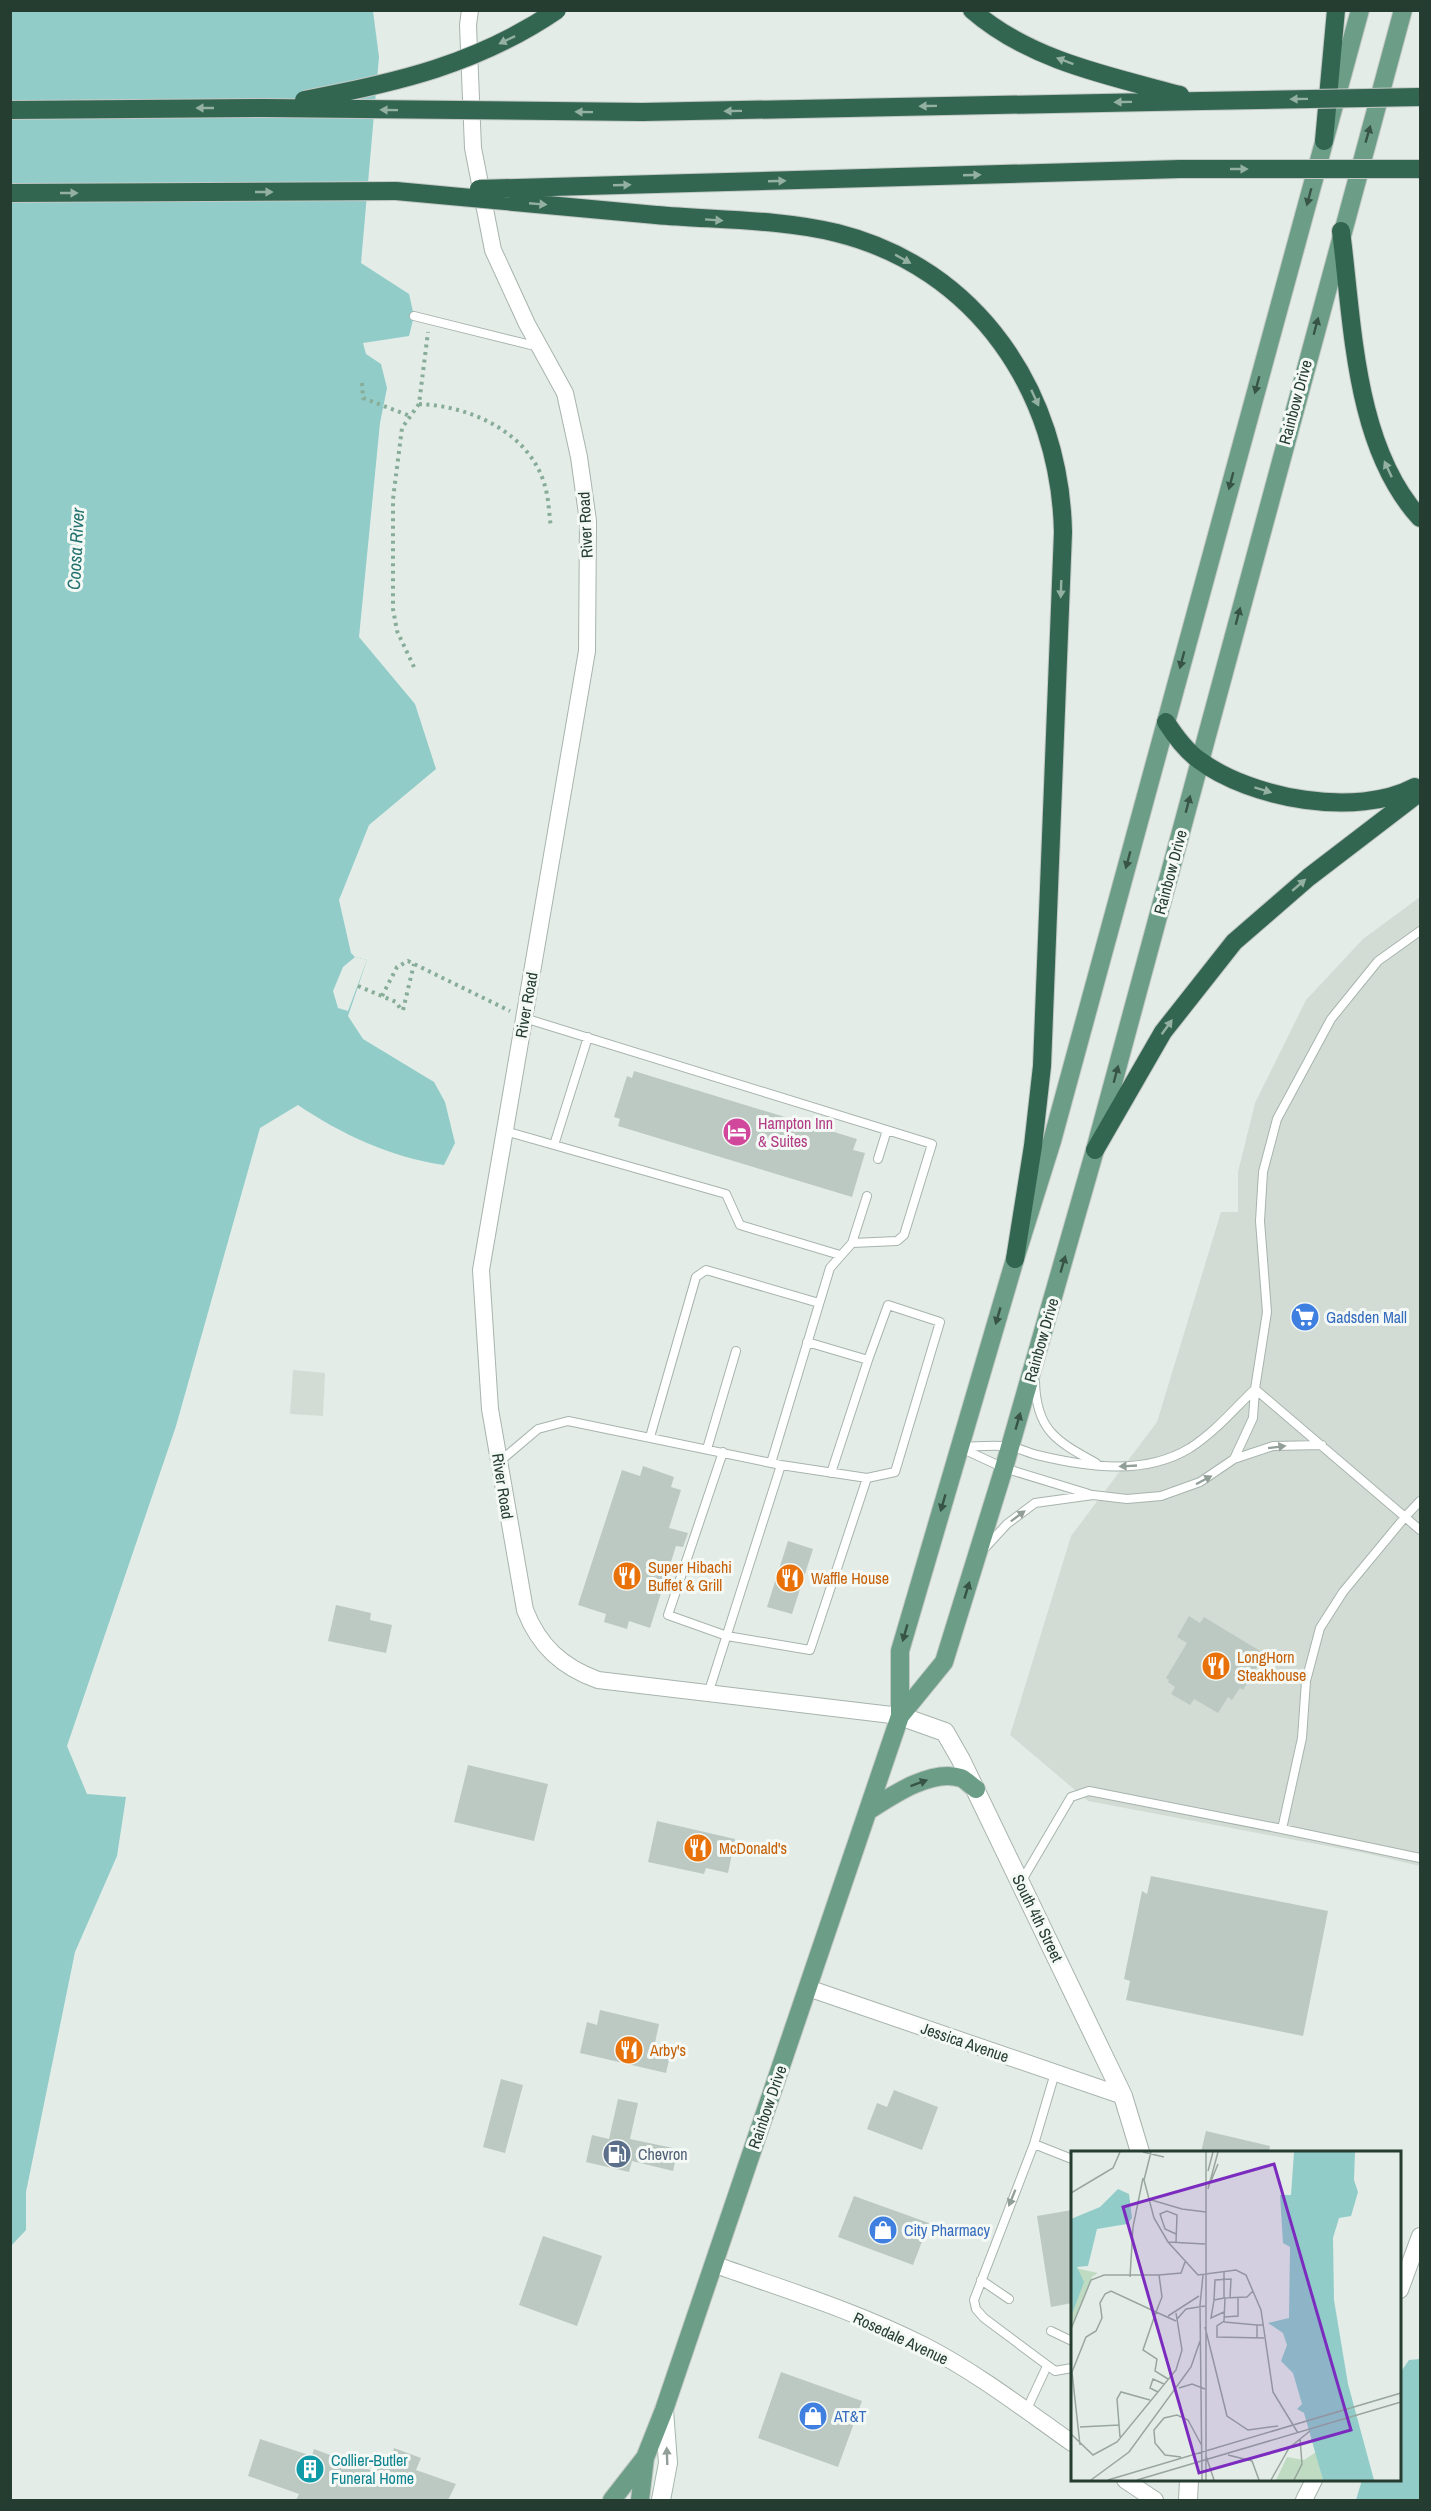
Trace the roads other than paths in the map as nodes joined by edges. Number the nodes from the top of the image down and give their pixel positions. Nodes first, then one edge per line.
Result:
1 (470, 10) edge
2 (557, 10) edge
3 (972, 10) edge
4 (1336, 10) edge
5 (1360, 10) edge
6 (1403, 10) edge
7 (1420, 97) edge
8 (1202, 101) junction
9 (264, 108) junction
10 (10, 110) edge
11 (1324, 141) junction
12 (1420, 169) edge
13 (396, 191) junction
14 (10, 193) edge
15 (1341, 231) junction
16 (414, 316) dead end
17 (540, 347) junction
18 (1420, 518) edge
19 (1166, 722) junction
20 (1199, 760) junction
21 (1420, 784) edge
22 (1420, 792) edge
23 (1420, 931) edge
24 (524, 1018) junction
25 (588, 1037) junction
26 (887, 1130) junction
27 (505, 1131) junction
28 (554, 1145) junction
29 (1095, 1150) junction
30 (878, 1159) dead end
31 (867, 1196) dead end
32 (852, 1243) junction
33 (840, 1255) junction
34 (1015, 1260) junction
35 (819, 1303) junction
36 (807, 1342) junction
37 (736, 1352) dead end
38 (868, 1360) junction
39 (1035, 1360) junction
40 (1255, 1389) junction
41 (650, 1437) junction
42 (1322, 1444) junction
43 (1010, 1446) junction
44 (960, 1447) junction
45 (707, 1449) junction
46 (723, 1452) junction
47 (1234, 1459) junction
48 (499, 1462) junction
49 (771, 1462) junction
50 (781, 1465) junction
51 (1101, 1466) junction
52 (1004, 1468) junction
53 (831, 1473) junction
54 (867, 1478) junction
55 (1093, 1495) junction
56 (1420, 1501) edge
57 (1405, 1517) junction
58 (1420, 1530) edge
59 (977, 1557) junction
60 (727, 1636) junction
61 (708, 1694) junction
62 (900, 1716) junction
63 (976, 1789) junction
64 (868, 1811) junction
65 (1282, 1829) junction
66 (1420, 1858) edge
67 (1021, 1882) junction
68 (808, 1988) junction
69 (1055, 2073) junction
70 (1123, 2096) junction
71 (1034, 2144) junction
72 (1140, 2151) edge
73 (1071, 2159) edge
74 (1420, 2236) edge
75 (713, 2264) junction
76 (981, 2280) junction
77 (1401, 2287) edge
78 (1009, 2299) dead end
79 (1051, 2331) dead end
80 (1071, 2341) edge
81 (1047, 2366) junction
82 (1071, 2368) edge
83 (664, 2410) junction
84 (1026, 2411) junction
85 (1071, 2442) edge
86 (645, 2458) junction
87 (1126, 2481) edge
88 (1189, 2481) edge
89 (1314, 2481) edge
90 (612, 2500) edge
91 (640, 2500) edge
92 (661, 2500) edge
93 (1155, 2500) edge
94 (1188, 2500) edge
95 (1304, 2500) edge

1 - 17 street, River Road
2 -> 9 highway, bridge
8 -> 3 highway
4 - 11 highway
5 - 11 main road, Rainbow Drive
15 -> 6 main road, Rainbow Drive
7 -> 8 highway, bridge
8 -> 9 highway, bridge
9 -> 10 highway
11 -> 19 main road, Rainbow Drive
13 -> 12 highway, bridge
14 -> 13 highway
13 -> 34 highway, bridge
18 -> 15 highway
20 -> 15 main road, Rainbow Drive
16 - 17 lane
17 - 24 street, River Road
19 - 20 highway
19 -> 34 main road, Rainbow Drive
20 -> 21 highway
29 -> 20 main road, Rainbow Drive
29 -> 22 highway
23 - 40 lane
24 - 25 lane
24 - 27 street, River Road
25 - 26 lane
25 - 28 lane
26 - 30 lane
26 - 32 lane
27 - 28 lane
27 - 48 street, River Road
28 - 33 lane
39 -> 29 main road, Rainbow Drive
31 - 32 lane
32 - 33 lane
33 - 35 lane
34 -> 44 main road, Rainbow Drive
35 - 36 lane
35 - 41 lane
36 - 38 lane
36 - 49 lane
37 - 45 lane
38 - 53 lane
38 - 54 lane
43 -> 39 main road, Rainbow Drive
39 - 51 lane
40 - 42 lane
40 - 47 lane
40 -> 51 lane
41 - 45 lane
41 - 48 lane
47 -> 42 lane
42 - 57 lane
43 - 44 lane
43 - 51 lane
43 - 52 main road, Rainbow Drive
44 - 52 lane
44 -> 62 main road, Rainbow Drive
45 - 46 lane
46 - 49 lane
46 - 60 lane
55 -> 47 lane
48 - 61 street, River Road
49 - 50 lane
50 - 53 lane
50 - 60 lane
52 - 55 lane
52 - 59 main road, Rainbow Drive
53 - 54 lane
54 - 60 lane
59 -> 55 lane
56 - 57 lane
57 - 58 lane
57 - 65 lane
62 -> 59 main road, Rainbow Drive
60 - 61 lane
61 - 62 street, River Road
62 - 63 street, South 4th Street
62 - 64 main road, Rainbow Drive
64 -> 63 main road
63 - 67 street, South 4th Street
64 - 68 main road, Rainbow Drive
65 - 66 lane
65 - 67 lane
67 - 70 street, South 4th Street
68 - 69 street, Jessica Avenue
68 - 75 main road, Rainbow Drive
69 - 70 street, Jessica Avenue
69 - 71 lane
70 - 72 street, South 4th Street
71 - 73 lane
71 -> 76 lane
74 - 77 street
75 - 83 main road, Rainbow Drive
75 - 84 street, Rosedale Avenue
76 - 78 lane
76 - 81 lane
79 - 80 lane
81 - 82 lane
81 - 84 lane
83 - 86 main road
92 -> 83 street, Rainbow Drive
84 - 85 street, Rosedale Avenue
86 - 90 main road
86 - 91 main road
87 - 93 street
88 - 94 street
89 - 95 street

